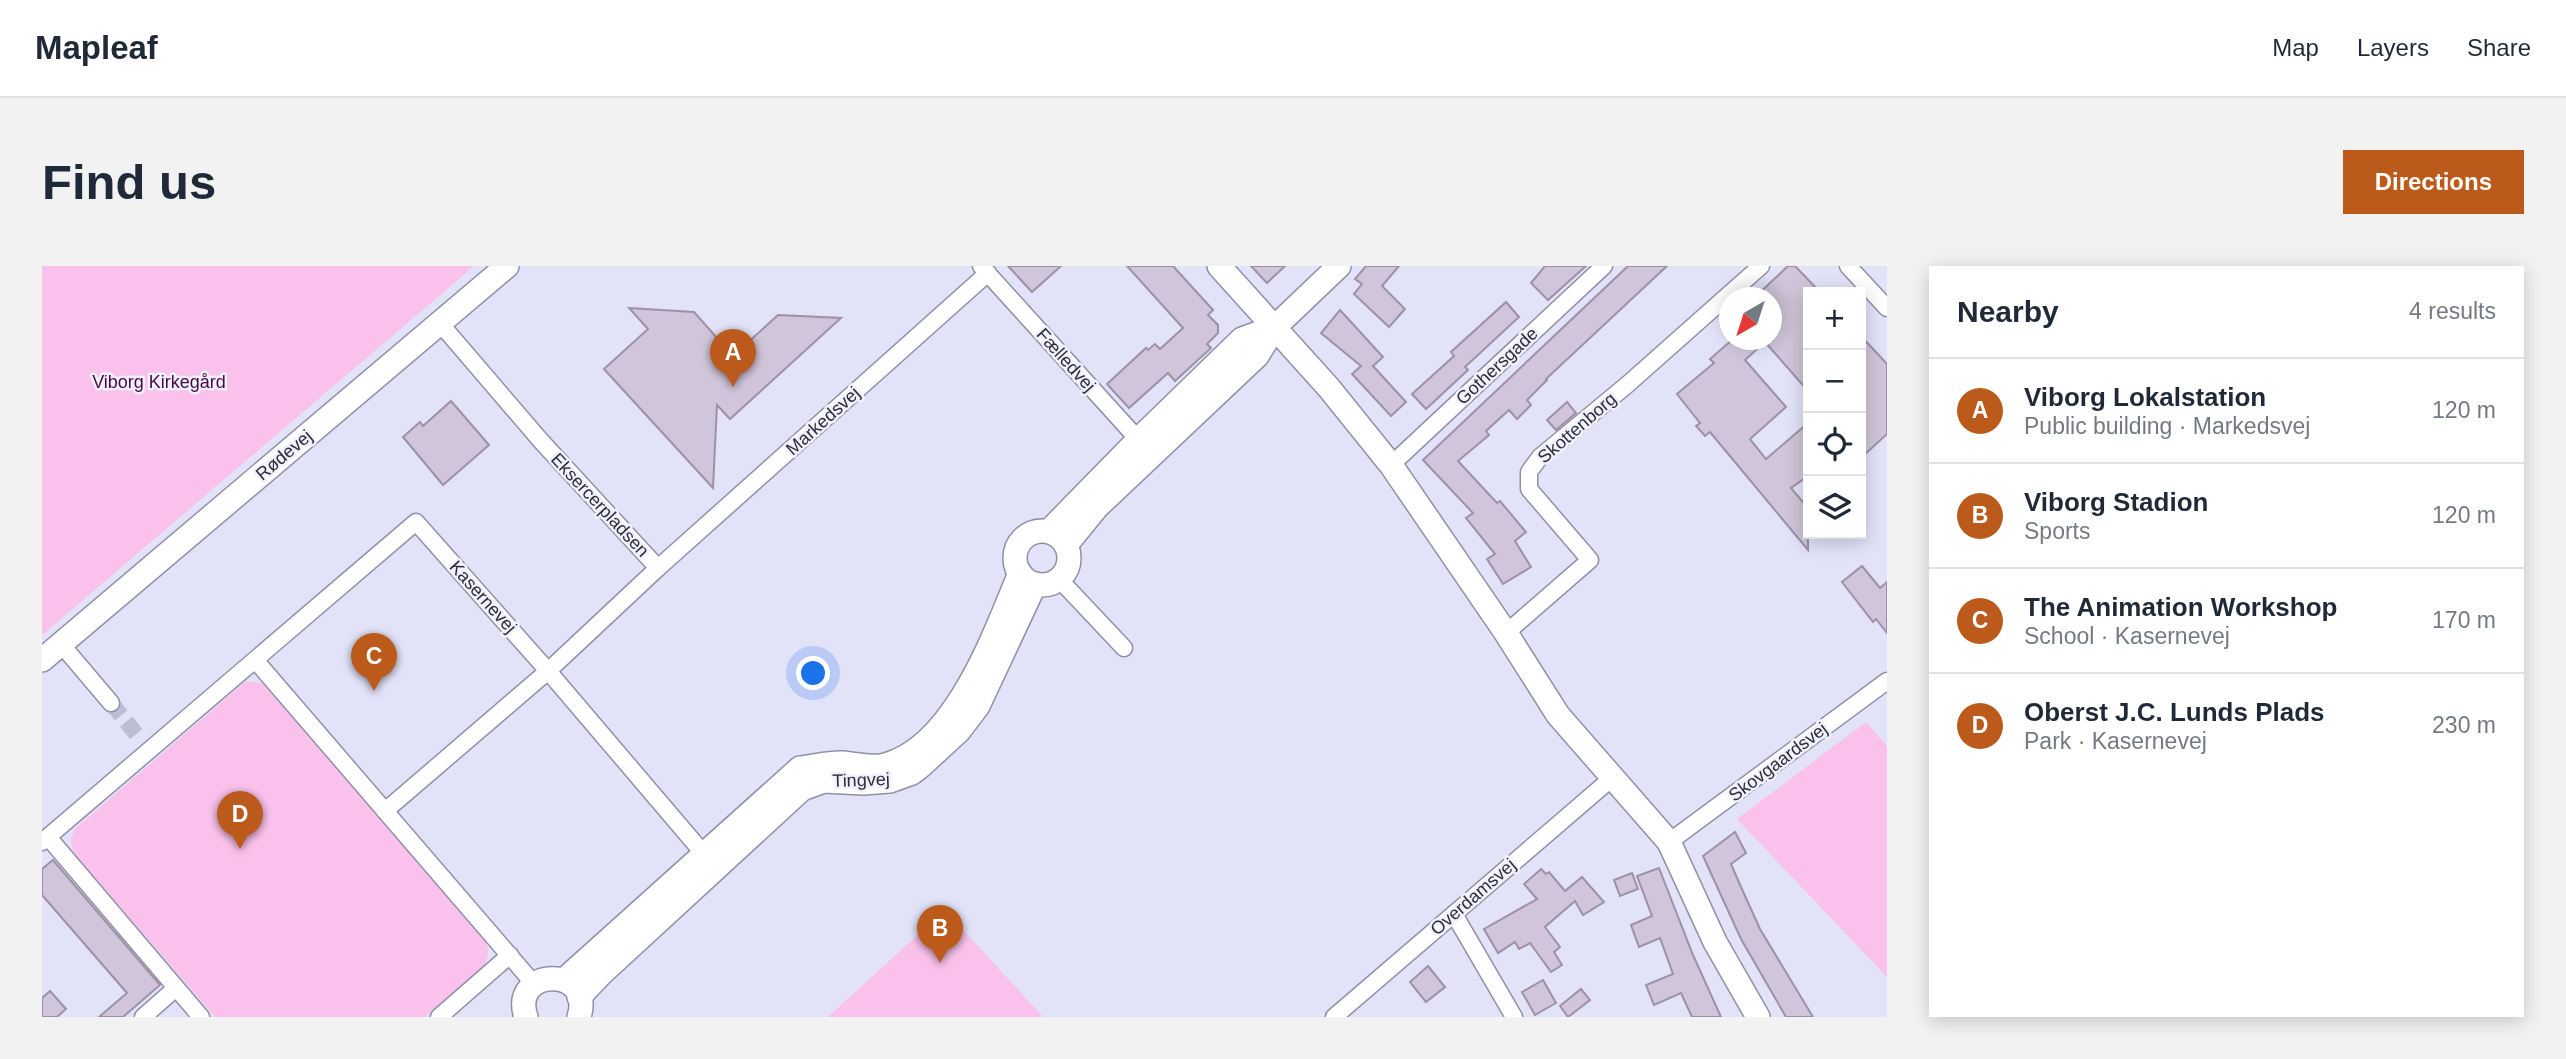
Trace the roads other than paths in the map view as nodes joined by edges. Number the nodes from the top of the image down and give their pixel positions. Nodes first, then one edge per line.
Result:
1 (508, 266) edge
2 (1219, 266) edge
3 (1339, 266) edge
4 (1604, 266) edge
5 (1761, 266) edge
6 (1848, 266) edge
7 (984, 270) edge
8 (1887, 308) edge
9 (439, 322) junction
10 (1275, 327) junction
11 (1145, 447) junction
12 (1391, 465) junction
13 (1058, 538) junction
14 (658, 568) junction
15 (1028, 578) junction
16 (1059, 579) junction
17 (1506, 633) junction
18 (61, 644) junction
19 (1124, 648) dead end
20 (42, 660) edge
21 (256, 660) junction
22 (548, 671) junction
23 (1887, 681) edge
24 (111, 703) tunnel mouth
25 (138, 736) tunnel mouth
26 (150, 749) junction
27 (1612, 778) junction
28 (385, 811) junction
29 (45, 840) edge
30 (1669, 842) junction
31 (710, 862) junction
32 (1454, 914) junction
33 (510, 955) junction
34 (534, 984) junction
35 (176, 988) junction
36 (574, 998) edge
37 (143, 1017) edge
38 (201, 1017) edge
39 (439, 1017) edge
40 (526, 1017) edge
41 (1334, 1017) edge
42 (1514, 1017) edge
43 (1758, 1017) edge

1 - 9 street, Rødevej
2 - 10 street
3 - 10 street
4 - 12 street, Gothersgade
5 - 17 street, Skottenborg
6 - 8 street
7 - 11 street, Fælledvej
7 - 14 street, Markedsvej
9 - 14 street, Eksercerpladsen
9 - 18 street, Rødevej
10 - 11 street
10 - 12 street
11 - 13 street
12 - 17 street
13 - 15 street
13 - 16 street
14 - 22 street, Eksercerpladsen
15 - 16 street
15 - 31 street, Tingvej
16 - 19 street
17 - 27 street
18 - 20 street, Rødevej
18 - 24 street
21 - 22 street, Kasernevej
21 - 26 street, Kasernevej
21 - 28 street
22 - 28 street
22 - 31 street
23 - 30 street, Skovgaardsvej
25 - 26 street
26 - 29 street, Kasernevej
27 - 30 street
27 - 32 street, Overdamsvej
28 - 33 street
29 - 35 street, Kasernevej
30 - 43 street
31 - 36 street, Tingvej
32 - 41 street, Overdamsvej
32 - 42 street
33 - 34 street
33 - 39 street
34 - 36 street
34 - 40 street
35 - 37 street
35 - 38 street, Kasernevej

